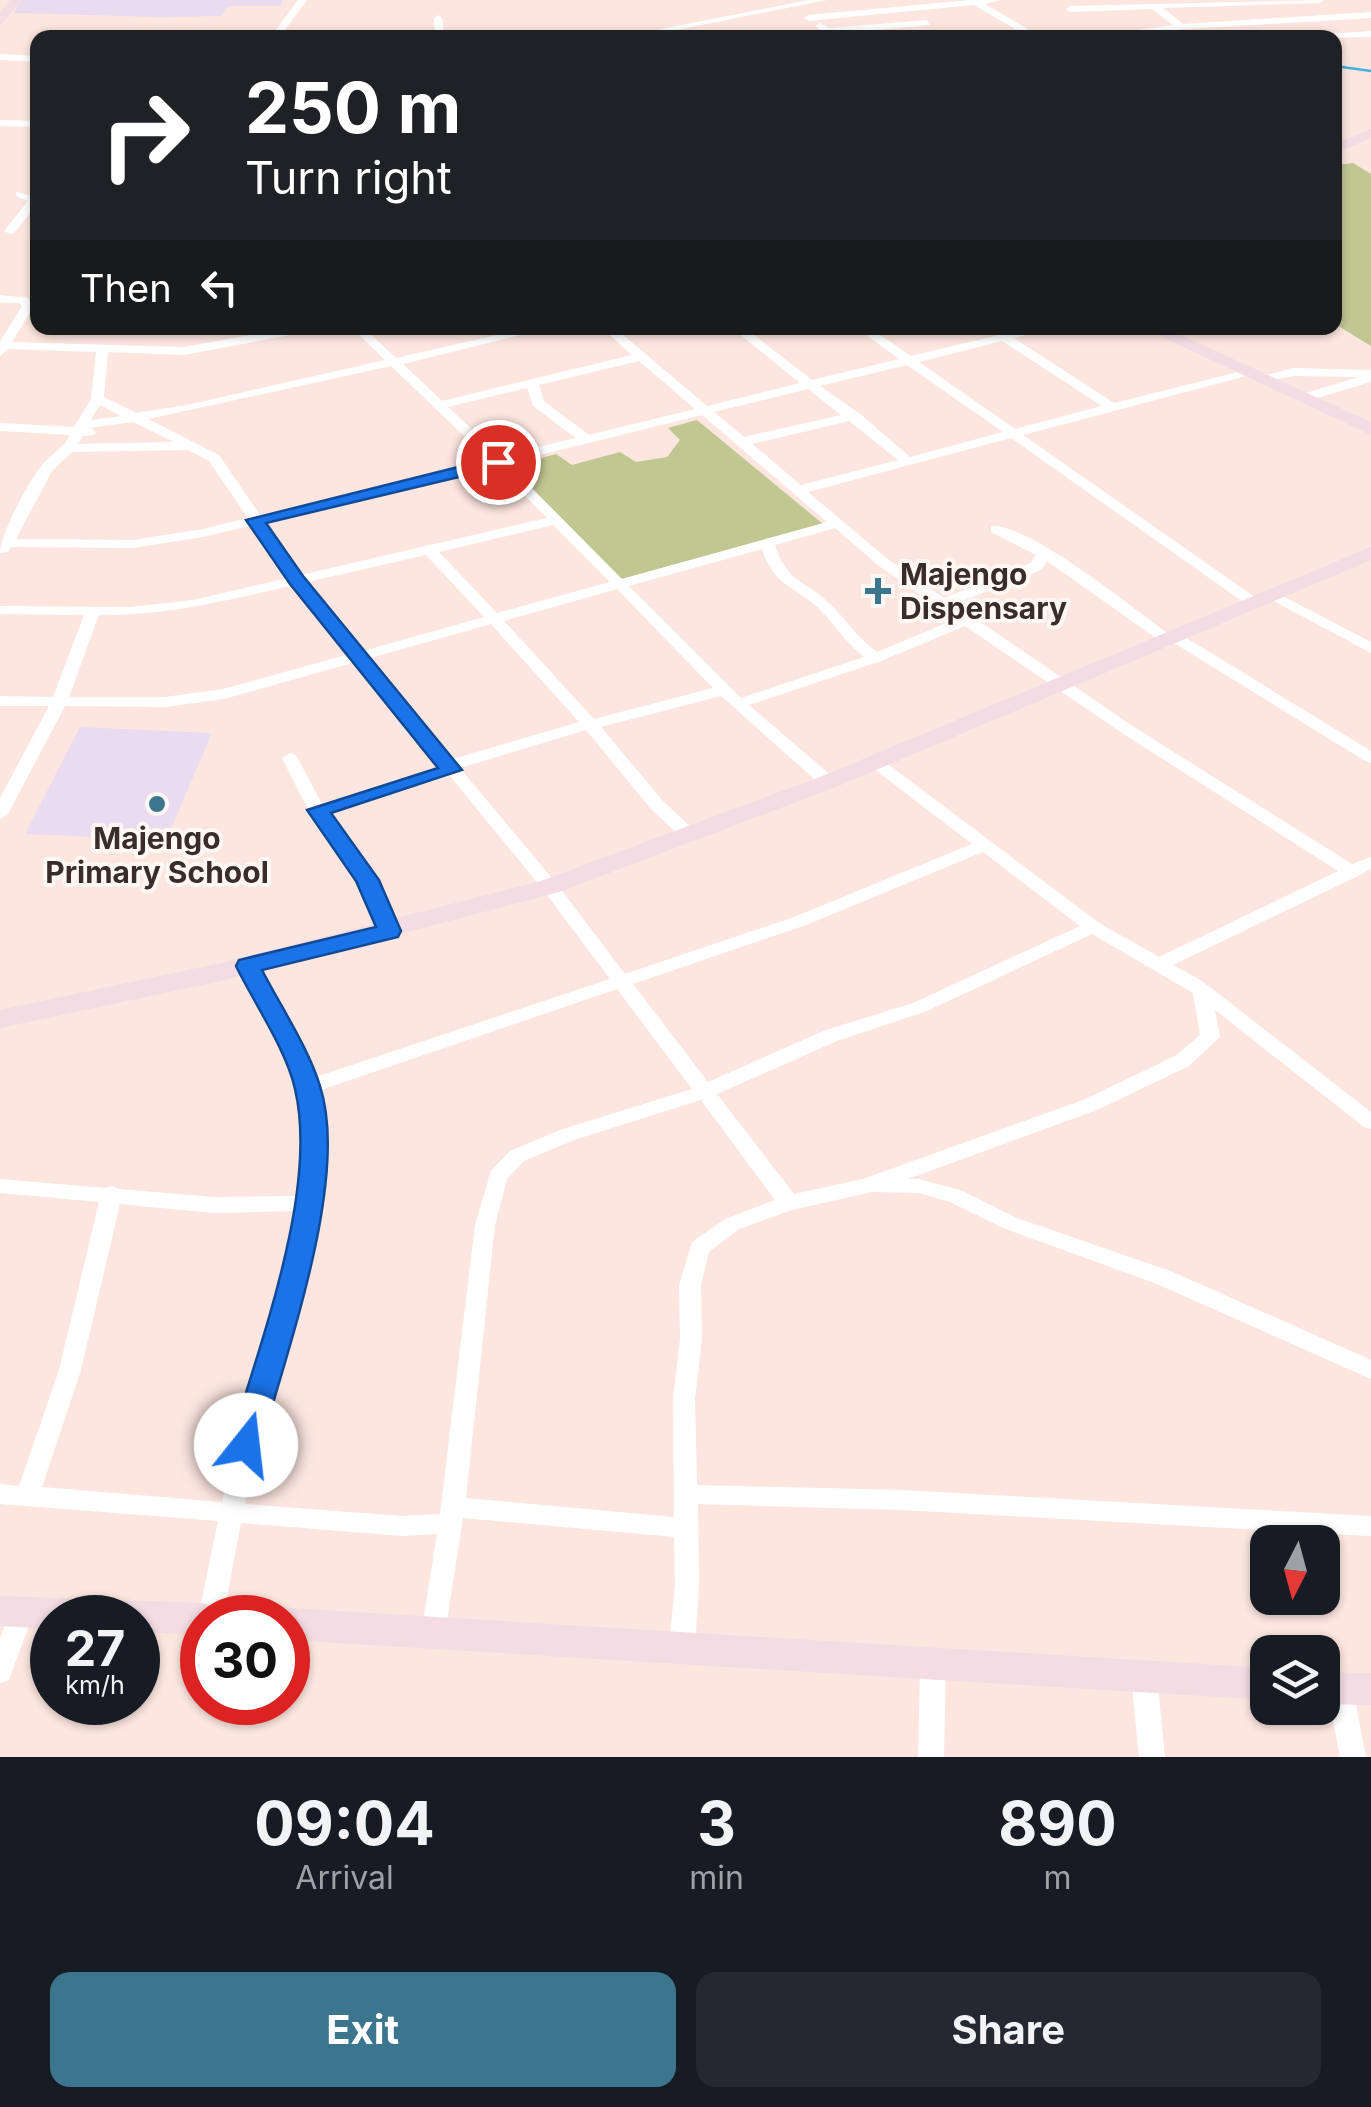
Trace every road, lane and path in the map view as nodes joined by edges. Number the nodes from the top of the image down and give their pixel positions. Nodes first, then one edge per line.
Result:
1 (17, 0) edge
2 (302, 0) edge
3 (824, 0) edge
4 (998, 0) edge
5 (1060, 0) edge
6 (1320, 0) edge
7 (1295, 1) edge
8 (976, 3) junction
9 (1148, 4) edge
10 (1227, 4) junction
11 (733, 6) dead end
12 (785, 6) junction
13 (1070, 9) junction
14 (905, 10) junction
15 (746, 13) junction
16 (1371, 15) edge
17 (438, 18) dead end
18 (808, 18) junction
19 (0, 21) edge
20 (1251, 22) junction
21 (1184, 27) junction
22 (280, 30) edge
23 (439, 30) edge
24 (666, 30) edge
25 (826, 30) edge
26 (854, 30) edge
27 (1015, 30) edge
28 (1090, 30) edge
29 (1158, 30) edge
30 (1262, 30) edge
31 (1371, 34) edge
32 (1342, 36) edge
33 (0, 57) edge
34 (30, 59) edge
35 (0, 123) edge
36 (30, 124) edge
37 (1371, 133) edge
38 (1342, 146) edge
39 (1, 193) edge
40 (20, 194) junction
41 (30, 194) edge
42 (30, 198) edge
43 (30, 207) edge
44 (10, 231) dead end
45 (0, 299) edge
46 (30, 300) edge
47 (30, 302) edge
48 (269, 335) edge
49 (365, 335) edge
50 (509, 335) edge
51 (616, 335) edge
52 (747, 335) edge
53 (874, 335) edge
54 (1008, 335) edge
55 (1167, 335) edge
56 (1003, 336) junction
57 (3, 349) edge
58 (102, 350) junction
59 (640, 357) junction
60 (910, 358) junction
61 (391, 360) junction
62 (1253, 375) junction
63 (1371, 376) edge
64 (532, 384) junction
65 (812, 384) junction
66 (502, 391) junction
67 (1304, 398) junction
68 (96, 399) junction
69 (538, 404) junction
70 (440, 405) junction
71 (1113, 408) junction
72 (704, 410) junction
73 (854, 416) junction
74 (133, 418) junction
75 (0, 427) edge
76 (80, 428) junction
77 (1371, 429) edge
78 (1010, 435) junction
79 (588, 440) junction
80 (741, 442) junction
81 (127, 446) junction
82 (190, 446) junction
83 (68, 448) junction
84 (498, 462) junction
85 (909, 462) junction
86 (799, 490) junction
87 (255, 520) junction
88 (553, 522) junction
89 (835, 524) junction
90 (996, 529) dead end
91 (767, 543) junction
92 (2, 546) edge
93 (428, 548) junction
94 (1045, 552) junction
95 (1371, 554) edge
96 (297, 580) junction
97 (617, 585) junction
98 (1264, 599) junction
99 (944, 603) junction
100 (0, 610) edge
101 (92, 610) junction
102 (968, 619) junction
103 (490, 620) junction
104 (1172, 638) junction
105 (1371, 648) edge
106 (360, 656) junction
107 (876, 658) junction
108 (1064, 683) junction
109 (724, 690) junction
110 (0, 700) edge
111 (59, 702) junction
112 (738, 704) junction
113 (589, 724) junction
114 (290, 758) dead end
115 (1371, 758) edge
116 (875, 762) junction
117 (450, 768) junction
118 (828, 782) junction
119 (318, 810) junction
120 (0, 814) edge
121 (690, 836) junction
122 (984, 845) junction
123 (1371, 862) edge
124 (1352, 872) junction
125 (550, 887) junction
126 (1093, 927) junction
127 (390, 931) junction
128 (1160, 964) junction
129 (248, 966) junction
130 (620, 981) junction
131 (1202, 992) junction
132 (0, 1019) edge
133 (308, 1087) junction
134 (702, 1093) junction
135 (1371, 1122) edge
136 (0, 1186) edge
137 (866, 1186) junction
138 (112, 1193) junction
139 (308, 1203) junction
140 (789, 1203) junction
141 (1371, 1370) edge
142 (0, 1494) edge
143 (685, 1494) junction
144 (27, 1496) junction
145 (228, 1515) junction
146 (452, 1515) junction
147 (1371, 1526) edge
148 (685, 1528) junction
149 (211, 1595) edge
150 (11, 1611) edge
151 (180, 1617) edge
152 (310, 1626) edge
153 (433, 1634) junction
154 (682, 1647) junction
155 (933, 1667) junction
156 (0, 1672) edge
157 (1144, 1676) junction
158 (1250, 1683) edge
159 (1345, 1688) edge
160 (931, 1757) edge
161 (1152, 1757) edge
162 (1353, 1757) edge

1 - 19 street
2 - 22 street
3 - 12 street
4 - 8 street
5 - 13 street
6 - 7 street
7 - 10 street
8 - 14 street
8 - 27 street
9 - 10 street
9 - 13 street
9 - 21 street
10 - 20 street
11 - 15 street
12 - 15 street
12 - 18 street
13 - 28 street
14 - 18 street
14 - 26 street
15 - 24 street
16 - 20 street
17 - 23 street
18 - 25 street
20 - 21 street
20 - 30 street
21 - 29 street
31 - 32 street
33 - 34 street
35 - 36 street
37 - 38 street
39 - 40 street
40 - 41 street
40 - 42 street
43 - 44 street
45 - 46 street
47 - 57 street
48 - 58 street
49 - 61 street
50 - 61 street
51 - 59 street
52 - 65 street
53 - 60 street
54 - 56 street
55 - 62 street
56 - 60 street
56 - 71 street
57 - 58 street
58 - 68 street
59 - 64 street
59 - 72 street
60 - 65 street
60 - 78 street
61 - 70 street
61 - 74 street
62 - 63 street
62 - 67 street
62 - 71 street
63 - 67 street
64 - 66 street
64 - 69 street
65 - 72 street
65 - 73 street
66 - 69 street
66 - 70 street
67 - 77 street
68 - 74 street
68 - 76 street
69 - 79 street
70 - 84 street
71 - 78 street
72 - 79 street
72 - 80 street
73 - 80 street
73 - 85 street
74 - 76 street
74 - 82 street
75 - 76 street
76 - 81 street
76 - 83 street
78 - 85 street
78 - 98 street
79 - 84 street
80 - 86 street
81 - 82 street
81 - 83 street
82 - 87 street
83 - 92 street
84 - 87 street
84 - 88 street
85 - 86 street
86 - 89 street
87 - 92 street
87 - 96 street
88 - 93 street
88 - 97 street
89 - 91 street
89 - 99 street
90 - 94 street
91 - 97 street
91 - 107 street
93 - 96 street
93 - 103 street
94 - 99 street
94 - 104 street
95 - 98 street
96 - 101 street
96 - 106 street
97 - 103 street
97 - 109 street
98 - 104 street
98 - 105 street
99 - 102 street
100 - 101 street
101 - 111 street
102 - 107 street
102 - 108 street
103 - 106 street
103 - 113 street
104 - 108 street
104 - 115 street
106 - 111 street
106 - 117 street
107 - 112 street
108 - 116 street
108 - 124 street
109 - 112 street
109 - 113 street
110 - 111 street
111 - 120 street
112 - 118 street
113 - 117 street
113 - 121 street
114 - 119 street
116 - 118 street
116 - 122 street
117 - 119 street
117 - 125 street
118 - 121 street
119 - 127 street
121 - 125 street
122 - 126 street
122 - 130 street
123 - 124 street
124 - 128 street
125 - 127 street
125 - 130 street
126 - 128 street
126 - 134 street
127 - 129 street
128 - 131 street
129 - 132 street
129 - 133 street
130 - 133 street
130 - 134 street
131 - 135 street
131 - 137 street
133 - 139 street
134 - 140 street
134 - 146 street
136 - 138 street
137 - 140 street
137 - 141 street
138 - 139 street
138 - 144 street
139 - 145 street
140 - 143 street
142 - 144 street
143 - 147 street
143 - 148 street
144 - 145 street
145 - 146 street
145 - 149 street
146 - 148 street
146 - 153 street
148 - 154 street
150 - 151 street
150 - 156 street
152 - 153 street
153 - 154 street
154 - 155 street
155 - 157 street
155 - 160 street
157 - 158 street
157 - 161 street
159 - 162 street

